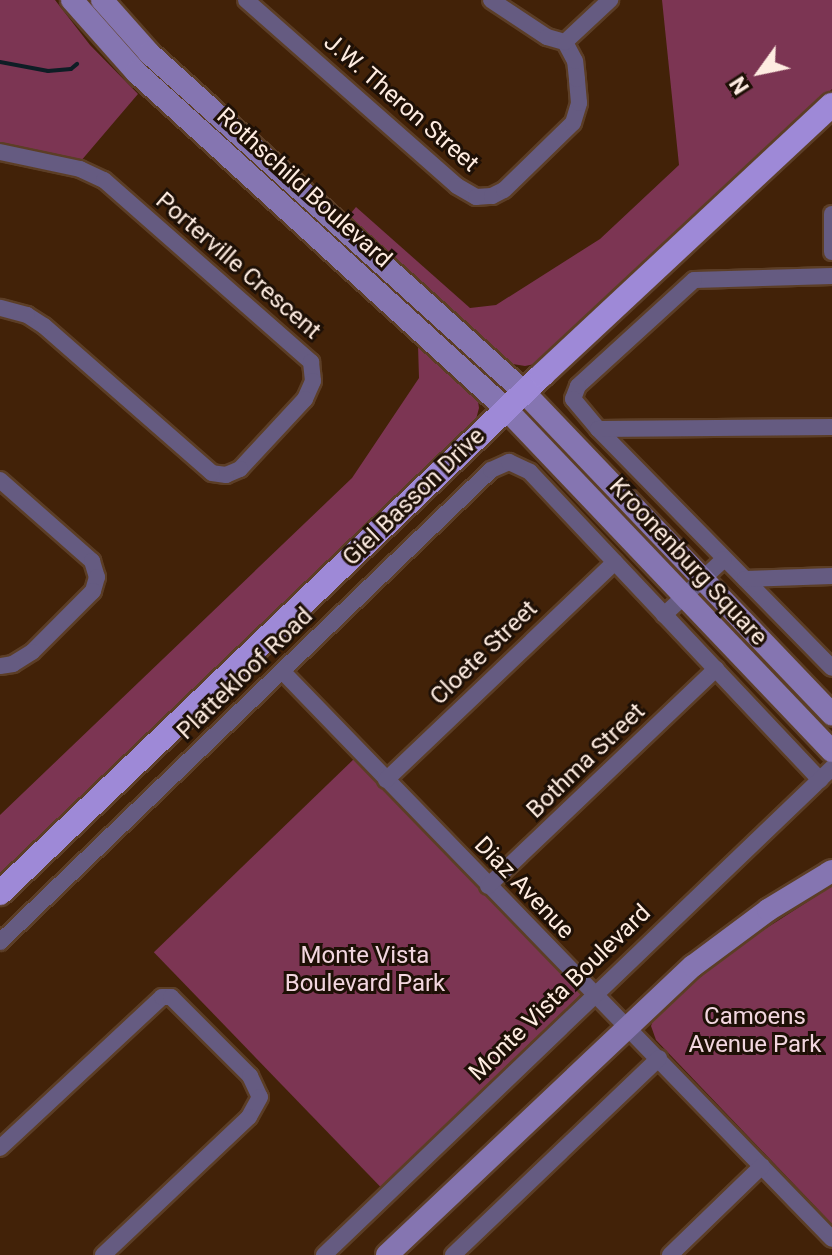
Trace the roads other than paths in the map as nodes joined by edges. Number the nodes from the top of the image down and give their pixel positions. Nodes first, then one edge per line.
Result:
1 (72, 0) edge
2 (102, 0) edge
3 (246, 0) edge
4 (491, 0) edge
5 (610, 0) edge
6 (565, 42) junction
7 (832, 105) edge
8 (0, 152) edge
9 (832, 214) edge
10 (832, 252) edge
11 (832, 276) edge
12 (0, 308) edge
13 (524, 392) junction
14 (506, 409) junction
15 (832, 427) edge
16 (598, 429) junction
17 (0, 480) edge
18 (724, 559) junction
19 (615, 562) junction
20 (832, 576) edge
21 (703, 577) junction
22 (745, 579) junction
23 (683, 596) junction
24 (664, 615) junction
25 (0, 666) edge
26 (832, 668) edge
27 (716, 669) junction
28 (283, 672) junction
29 (832, 714) edge
30 (832, 751) edge
31 (826, 774) edge
32 (386, 780) junction
33 (830, 873) edge
34 (488, 886) junction
35 (0, 893) edge
36 (0, 942) edge
37 (595, 996) junction
38 (627, 1025) junction
39 (659, 1058) junction
40 (0, 1148) edge
41 (762, 1166) junction
42 (832, 1239) edge
43 (327, 1254) edge
44 (103, 1255) edge
45 (387, 1255) edge
46 (453, 1255) edge
47 (670, 1255) edge

1 - 14 street, Rothschild Boulevard
2 - 13 street, Rothschild Boulevard
3 - 6 street, J.W. Theron Street
4 - 6 street
5 - 6 street
7 - 13 main road, Giel Basson Drive
8 - 12 street, Porterville Crescent
9 - 10 street
11 - 16 street, Kroonenburg Square
13 - 14 main road, Giel Basson Drive
13 - 21 street, Kroonenburg Square
14 - 23 street, Kroonenburg Square
14 - 35 main road, Giel Basson Drive
15 - 16 street
16 - 18 street, Kroonenburg Square
17 - 25 street
18 - 21 street
18 - 22 street, Kroonenburg Square
19 - 24 street
19 - 28 street, Plattekloof Road
19 - 32 street, Cloete Street
20 - 22 street
21 - 23 street
21 - 29 street, Kroonenburg Square
22 - 26 street, Kroonenburg Square
23 - 24 street
23 - 30 street, Kroonenburg Square
24 - 27 street
27 - 31 street
27 - 34 street, Bothma Street
28 - 32 street, Diaz Avenue
28 - 36 street, Plattekloof Road
31 - 37 street, Monte Vista Boulevard
32 - 34 street, Diaz Avenue
33 - 38 street
34 - 37 street, Diaz Avenue
37 - 38 street, Diaz Avenue
37 - 43 street, Monte Vista Boulevard
38 - 39 street, Diaz Avenue
38 - 45 street
39 - 41 street, Diaz Avenue
39 - 46 street
40 - 44 street
41 - 42 street, Diaz Avenue
41 - 47 street

